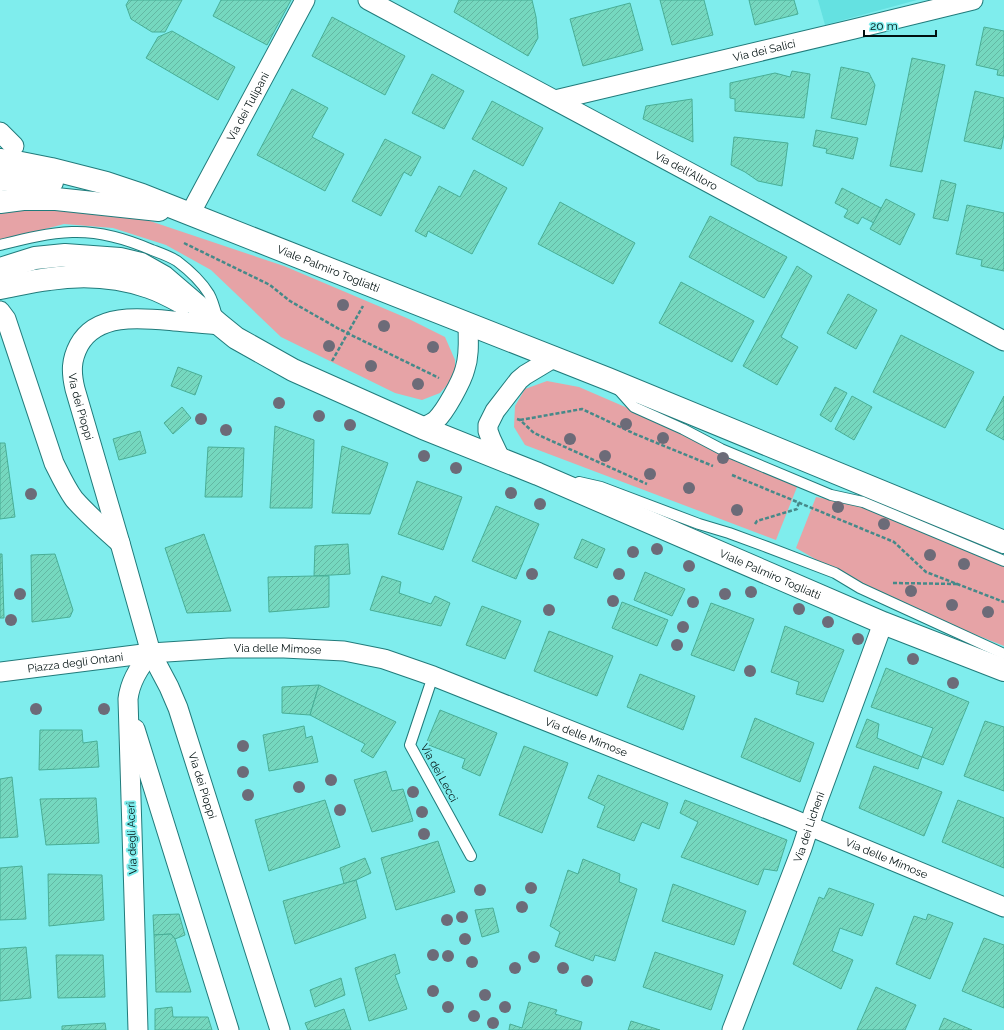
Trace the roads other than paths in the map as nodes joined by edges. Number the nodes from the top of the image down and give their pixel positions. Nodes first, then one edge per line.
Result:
1 (305, 0) edge
2 (368, 0) edge
3 (973, 0) edge
4 (555, 100) junction
5 (3, 145) edge
6 (0, 180) edge
7 (142, 195) junction
8 (0, 202) edge
9 (190, 214) junction
10 (0, 245) edge
11 (0, 269) edge
12 (0, 288) edge
13 (0, 311) edge
14 (468, 323) junction
15 (220, 325) junction
16 (1004, 341) edge
17 (555, 357) junction
18 (608, 379) junction
19 (423, 428) junction
20 (500, 458) junction
21 (538, 474) junction
22 (1004, 542) edge
23 (120, 543) junction
24 (1004, 561) edge
25 (884, 623) junction
26 (151, 653) junction
27 (1004, 654) edge
28 (1004, 670) edge
29 (0, 672) edge
30 (433, 676) junction
31 (128, 707) junction
32 (809, 827) junction
33 (471, 856) dead end
34 (1004, 907) edge
35 (138, 1030) edge
36 (229, 1030) edge
37 (280, 1030) edge
38 (733, 1030) edge

1 - 9 street, Via dei Tulipani
2 - 4 street, Via dell'Alloro
3 - 4 street, Via dei Salici
4 - 16 street, Via dell'Alloro
5 - 7 main road, Viale Palmiro Togliatti
6 - 7 main road, Viale Palmiro Togliatti
7 - 9 main road, Viale Palmiro Togliatti
8 - 9 main road, Viale Palmiro Togliatti
9 - 14 main road, Viale Palmiro Togliatti
10 - 15 lane
11 - 15 main road, Viale Palmiro Togliatti
12 - 15 main road, Viale Palmiro Togliatti
13 - 23 street
14 - 17 main road, Viale Palmiro Togliatti
14 - 19 street
15 - 19 main road, Viale Palmiro Togliatti
15 - 23 street, Via dei Pioppi
17 - 18 main road, Viale Palmiro Togliatti
17 - 20 street
18 - 22 main road, Viale Palmiro Togliatti
18 - 24 lane, Viale Palmiro Togliatti
19 - 20 main road, Viale Palmiro Togliatti
20 - 21 main road, Viale Palmiro Togliatti
21 - 25 main road, Viale Palmiro Togliatti
21 - 27 lane, Viale Palmiro Togliatti
23 - 26 street, Via dei Pioppi
25 - 28 main road, Viale Palmiro Togliatti
25 - 32 street, Via dei Licheni
26 - 29 street, Piazza degli Ontani
26 - 30 street, Via delle Mimose
26 - 31 street, Via degli Aceri
26 - 37 street, Via dei Pioppi
30 - 32 street, Via delle Mimose
30 - 33 lane, Via dei Lecci
31 - 35 street, Via degli Aceri
31 - 36 street
32 - 34 street, Via delle Mimose
32 - 38 street, Via dei Licheni

